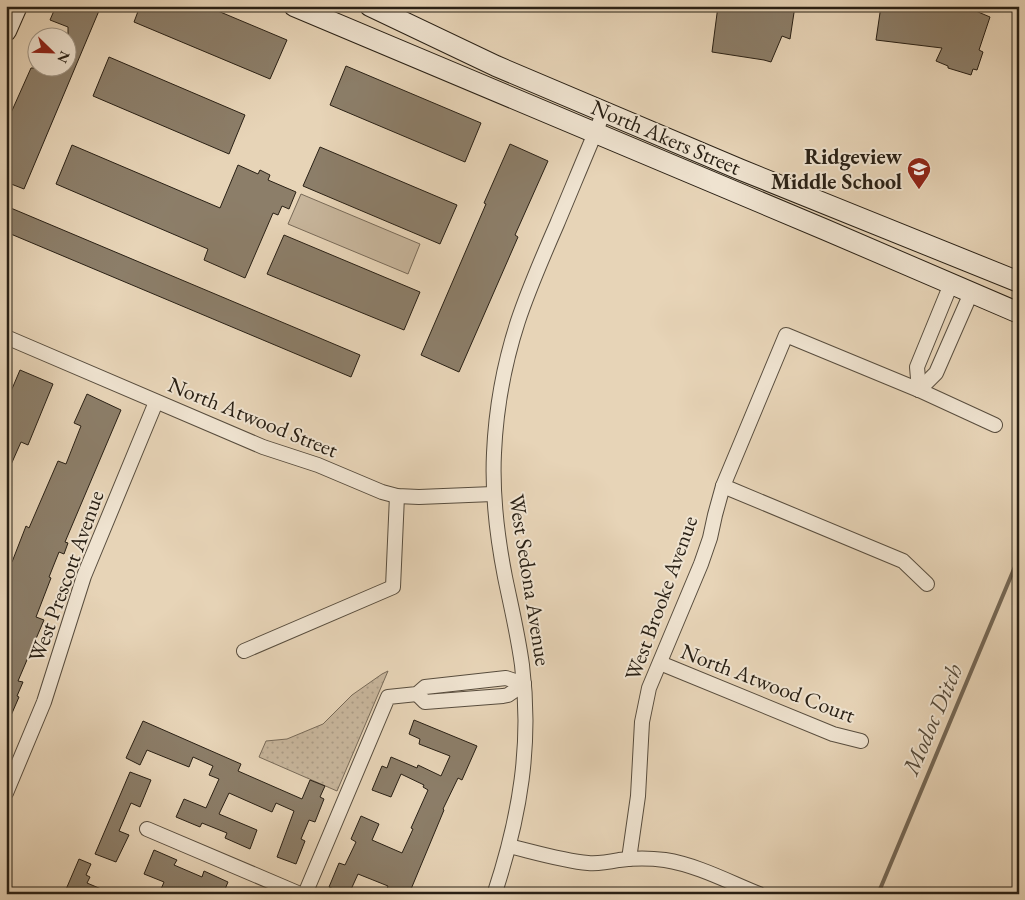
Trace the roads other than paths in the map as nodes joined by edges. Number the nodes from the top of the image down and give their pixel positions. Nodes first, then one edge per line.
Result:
1 (16, 6) edge
2 (294, 6) edge
3 (370, 6) edge
4 (6, 31) edge
5 (604, 112) junction
6 (595, 133) junction
7 (826, 230) junction
8 (961, 259) junction
9 (1019, 282) edge
10 (951, 284) junction
11 (971, 293) junction
12 (1019, 298) edge
13 (1019, 313) edge
14 (6, 337) edge
15 (919, 390) junction
16 (156, 402) junction
17 (995, 425) dead end
18 (723, 486) junction
19 (493, 494) junction
20 (397, 496) junction
21 (927, 584) dead end
22 (244, 651) dead end
23 (660, 663) junction
24 (524, 684) junction
25 (861, 741) dead end
26 (6, 793) edge
27 (147, 829) dead end
28 (509, 846) junction
29 (629, 860) junction
30 (495, 892) dead end
31 (300, 894) edge
32 (305, 894) edge
33 (759, 894) edge

1 - 4 main road
2 - 6 main road, North Akers Street
3 - 5 main road, North Akers Street
5 - 6 street, West Sedona Avenue
5 - 8 main road, North Akers Street
6 - 7 main road, North Akers Street
6 - 19 street, West Sedona Avenue
7 - 8 main road
7 - 10 main road, North Akers Street
8 - 9 main road, North Akers Street
10 - 11 main road, North Akers Street
10 - 12 main road
10 - 15 street
11 - 13 main road, North Akers Street
11 - 15 street
14 - 16 street, North Atwood Street
15 - 17 street
15 - 18 street, West Brooke Avenue
16 - 20 street, North Atwood Street
16 - 26 street, West Prescott Avenue
18 - 21 street
18 - 23 street, West Brooke Avenue
19 - 20 street, North Atwood Street
19 - 24 street, West Sedona Avenue
20 - 22 street
23 - 25 street, North Atwood Court
23 - 29 street, West Brooke Avenue
24 - 28 street, West Sedona Avenue
24 - 32 street
27 - 31 street
28 - 29 street
28 - 30 street, West Sedona Avenue
29 - 33 street

